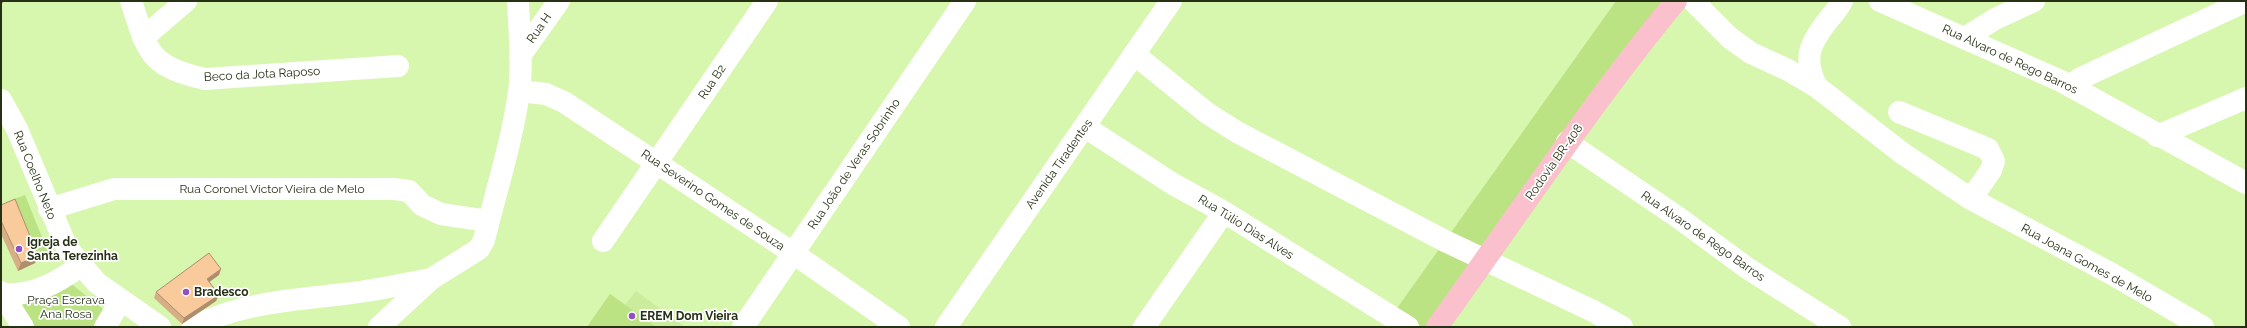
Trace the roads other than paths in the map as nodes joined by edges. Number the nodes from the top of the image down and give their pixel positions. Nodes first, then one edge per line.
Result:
1 (131, 1) edge
2 (186, 1) edge
3 (518, 1) edge
4 (559, 1) edge
5 (767, 1) edge
6 (965, 1) edge
7 (1171, 1) edge
8 (1676, 1) edge
9 (1693, 1) edge
10 (1842, 1) edge
11 (1880, 1) edge
12 (2034, 1) edge
13 (2246, 1) edge
14 (143, 38) junction
15 (1965, 38) junction
16 (1134, 54) junction
17 (520, 56) junction
18 (398, 66) dead end
19 (2070, 86) junction
20 (1817, 87) junction
21 (519, 91) junction
22 (2246, 98) edge
23 (1, 100) edge
24 (1899, 112) dead end
25 (1085, 127) junction
26 (2157, 136) junction
27 (1567, 142) junction
28 (657, 163) junction
29 (2246, 183) edge
30 (1971, 199) junction
31 (49, 209) junction
32 (1224, 212) junction
33 (488, 221) junction
34 (603, 241) dead end
35 (793, 253) junction
36 (1485, 260) junction
37 (81, 265) junction
38 (431, 279) junction
39 (2, 293) edge
40 (120, 300) junction
41 (23, 327) edge
42 (105, 327) edge
43 (160, 327) edge
44 (193, 327) edge
45 (379, 327) edge
46 (743, 327) edge
47 (899, 327) edge
48 (946, 327) edge
49 (1144, 327) edge
50 (1408, 327) edge
51 (1437, 327) edge
52 (1622, 327) edge
53 (1840, 327) edge
54 (2203, 327) edge

1 - 14 street, Beco da Jota Raposo
2 - 14 street
3 - 17 street
4 - 17 street, Rua H
5 - 28 street, Rua B2
6 - 35 street, Rua João de Veras Sobrinho
7 - 16 street, Avenida Tiradentes
8 - 27 main road, Rodovia BR-408
9 - 20 street, Rua Joana Gomes de Melo
10 - 20 street
11 - 15 street, Rua Alvaro de Rego Barros
12 - 15 street
13 - 19 street
14 - 18 street, Beco da Jota Raposo
15 - 19 street, Rua Alvaro de Rego Barros
16 - 25 street, Avenida Tiradentes
16 - 36 street
17 - 21 street
19 - 26 street, Rua Alvaro de Rego Barros
20 - 30 street, Rua Joana Gomes de Melo
21 - 28 street, Rua Severino Gomes de Souza
21 - 33 street
22 - 26 street
23 - 31 street, Rua Coelho Neto
24 - 30 street
25 - 32 street, Rua Túlio Dias Alves
25 - 48 street, Avenida Tiradentes
26 - 29 street, Rua Alvaro de Rego Barros
27 - 36 main road, Rodovia BR-408
27 - 53 street, Rua Alvaro de Rego Barros
28 - 34 street, Rua B2
28 - 35 street, Rua Severino Gomes de Souza
30 - 54 street, Rua Joana Gomes de Melo
31 - 33 street, Rua Coronel Victor Vieira de Melo
31 - 37 street, Rua Coelho Neto
32 - 49 street
32 - 50 street, Rua Túlio Dias Alves
33 - 38 street
35 - 46 street, Rua João de Veras Sobrinho
35 - 47 street, Rua Severino Gomes de Souza
36 - 51 main road, Rodovia BR-408
36 - 52 street
37 - 39 street
37 - 40 street, Rua Coelho Neto
38 - 44 street
38 - 45 street
39 - 41 street
40 - 42 street
40 - 43 street, Rua Coelho Neto

